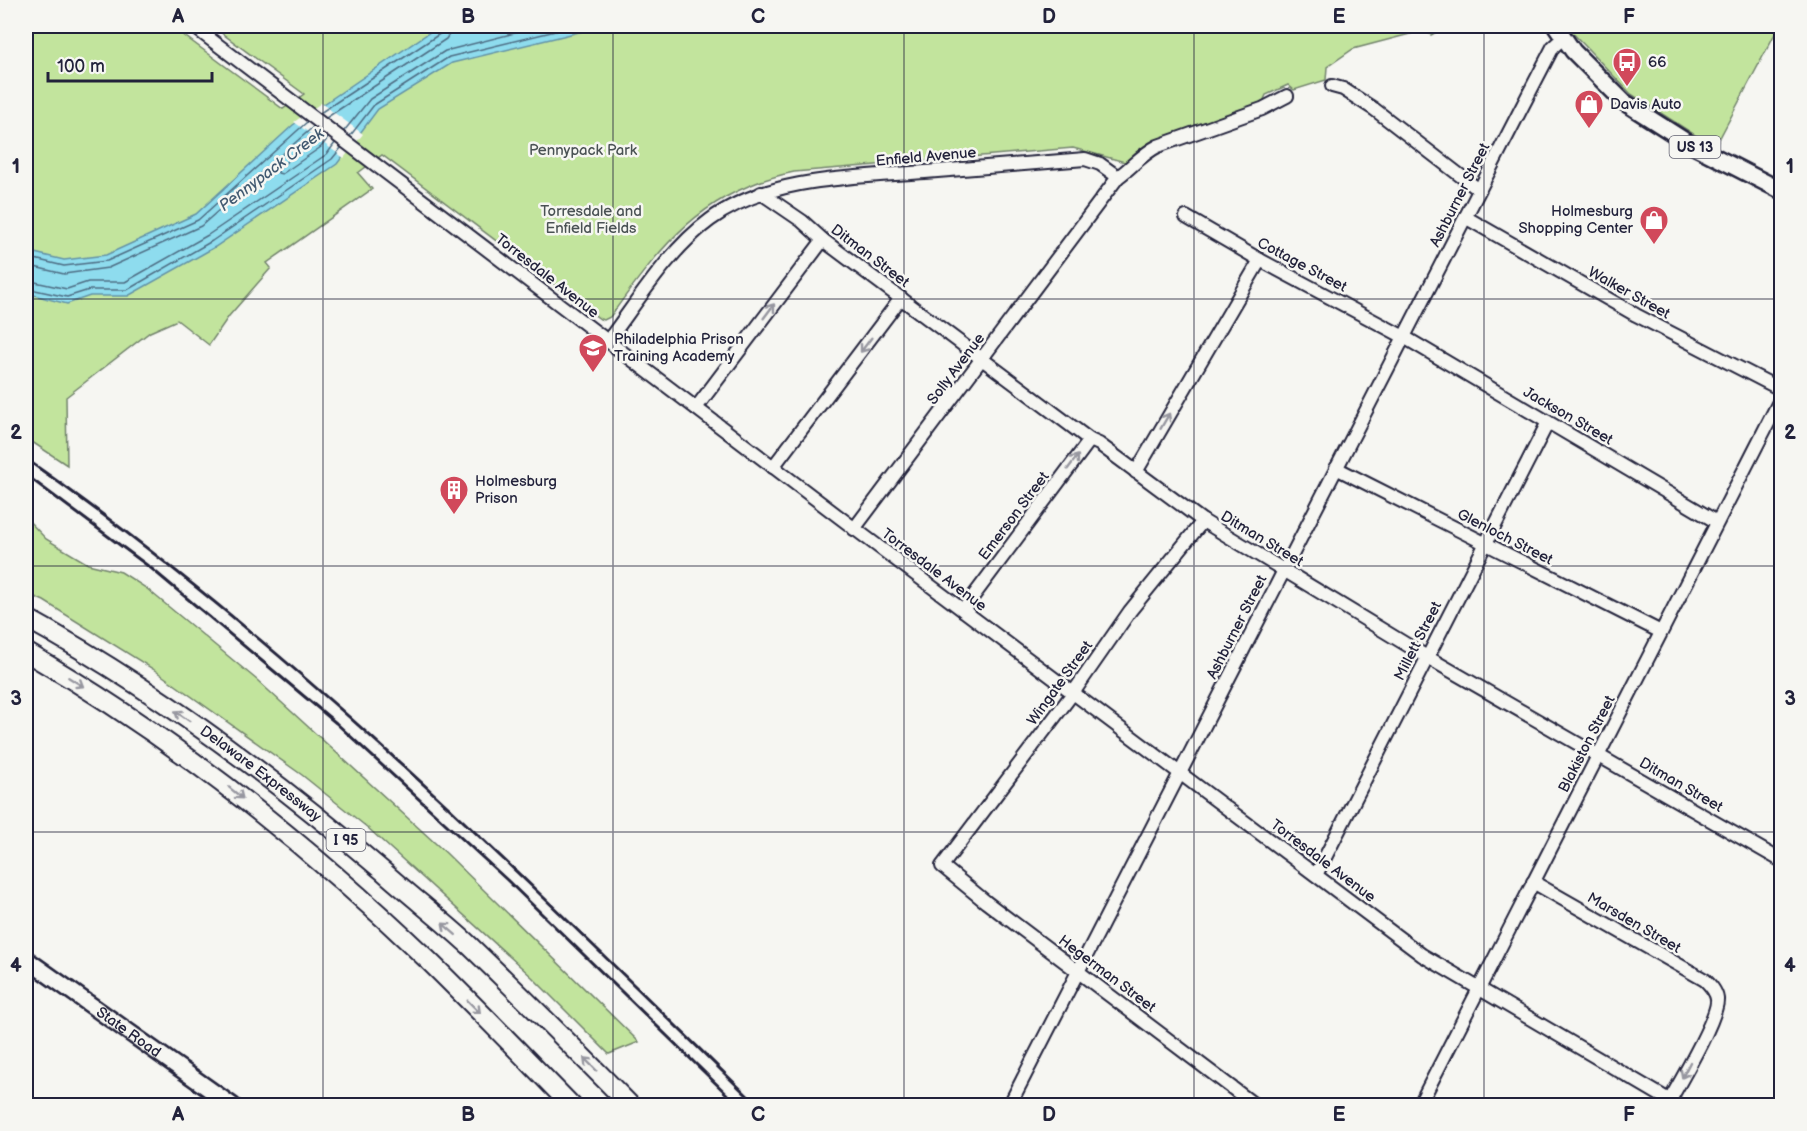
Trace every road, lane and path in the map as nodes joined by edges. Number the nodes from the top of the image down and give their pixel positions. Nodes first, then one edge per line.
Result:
1 (192, 26) edge
2 (1559, 32) edge
3 (1332, 86) dead end
4 (1287, 96) dead end
5 (1118, 177) junction
6 (1479, 190) junction
7 (1782, 191) edge
8 (760, 193) junction
9 (1186, 217) dead end
10 (1466, 217) junction
11 (823, 240) junction
12 (1260, 260) junction
13 (901, 298) junction
14 (1404, 337) junction
15 (607, 342) junction
16 (982, 358) junction
17 (1782, 390) edge
18 (1782, 396) edge
19 (696, 408) junction
20 (1548, 422) junction
21 (1090, 440) junction
22 (773, 467) junction
23 (1336, 468) junction
24 (1136, 472) junction
25 (1203, 521) junction
26 (1717, 522) junction
27 (854, 529) junction
28 (1486, 543) junction
29 (1284, 569) junction
30 (963, 610) junction
31 (26, 618) edge
32 (1661, 632) junction
33 (26, 652) edge
34 (1427, 657) junction
35 (1072, 693) junction
36 (1598, 754) junction
37 (1180, 772) junction
38 (1782, 861) edge
39 (943, 864) joint
40 (1316, 874) junction
41 (1533, 882) junction
42 (26, 959) edge
43 (1078, 970) junction
44 (1479, 989) junction
45 (1675, 1103) edge
46 (233, 1106) edge
47 (572, 1106) edge
48 (631, 1106) edge
49 (1009, 1106) edge
50 (1256, 1106) edge
51 (1419, 1106) edge

1 - 15 street, Torresdale Avenue
2 - 6 street, Ashburner Street
2 - 7 main road, US 13
3 - 6 street
4 - 5 street
5 - 8 street, Enfield Avenue
5 - 16 street, Solly Avenue
6 - 10 street, Ashburner Street
8 - 11 street, Ditman Street
8 - 15 street, Enfield Avenue
9 - 12 street, Cottage Street
10 - 14 street, Ashburner Street
10 - 17 street, Walker Street
11 - 13 street, Ditman Street
19 -> 11 street
12 - 14 street, Cottage Street
24 -> 12 street
13 - 16 street, Ditman Street
13 -> 22 street
14 - 20 street, Jackson Street
14 - 23 street, Ashburner Street
15 - 19 street, Torresdale Avenue
16 - 21 street, Ditman Street
16 - 27 street, Solly Avenue
18 - 26 street, Blakiston Street
19 - 22 street, Torresdale Avenue
20 - 26 street, Jackson Street
20 - 28 street, Millett Street
21 - 24 street, Ditman Street
30 -> 21 street, Emerson Street
22 - 27 street, Torresdale Avenue
23 - 28 street, Glenloch Street
23 - 29 street, Ashburner Street
24 - 25 street, Ditman Street
25 - 29 street, Ditman Street
25 - 35 street, Wingate Street
26 - 32 street, Blakiston Street
27 - 30 street, Torresdale Avenue
28 - 32 street, Glenloch Street
28 - 34 street, Millett Street
29 - 34 street, Ditman Street
29 - 37 street, Ashburner Street
30 - 35 street, Torresdale Avenue
48 -> 31 highway, Delaware Expressway / I 95
32 - 36 street, Blakiston Street
33 -> 47 highway, Delaware Expressway / I 95
34 - 36 street, Ditman Street
34 - 40 street, Millett Street
35 - 37 street, Torresdale Avenue
35 - 39 street, Wingate Street
36 - 38 street, Ditman Street
36 - 41 street, Blakiston Street
37 - 40 street, Torresdale Avenue
37 - 43 street, Ashburner Street
39 - 43 street, Hegerman Street
40 - 44 street, Torresdale Avenue
41 - 44 street, Blakiston Street
41 -> 45 street, Marsden Street
42 - 46 main road, State Road
43 - 49 street, Ashburner Street
43 - 50 street, Hegerman Street
44 - 45 street, Torresdale Avenue
44 - 51 street, Blakiston Street

